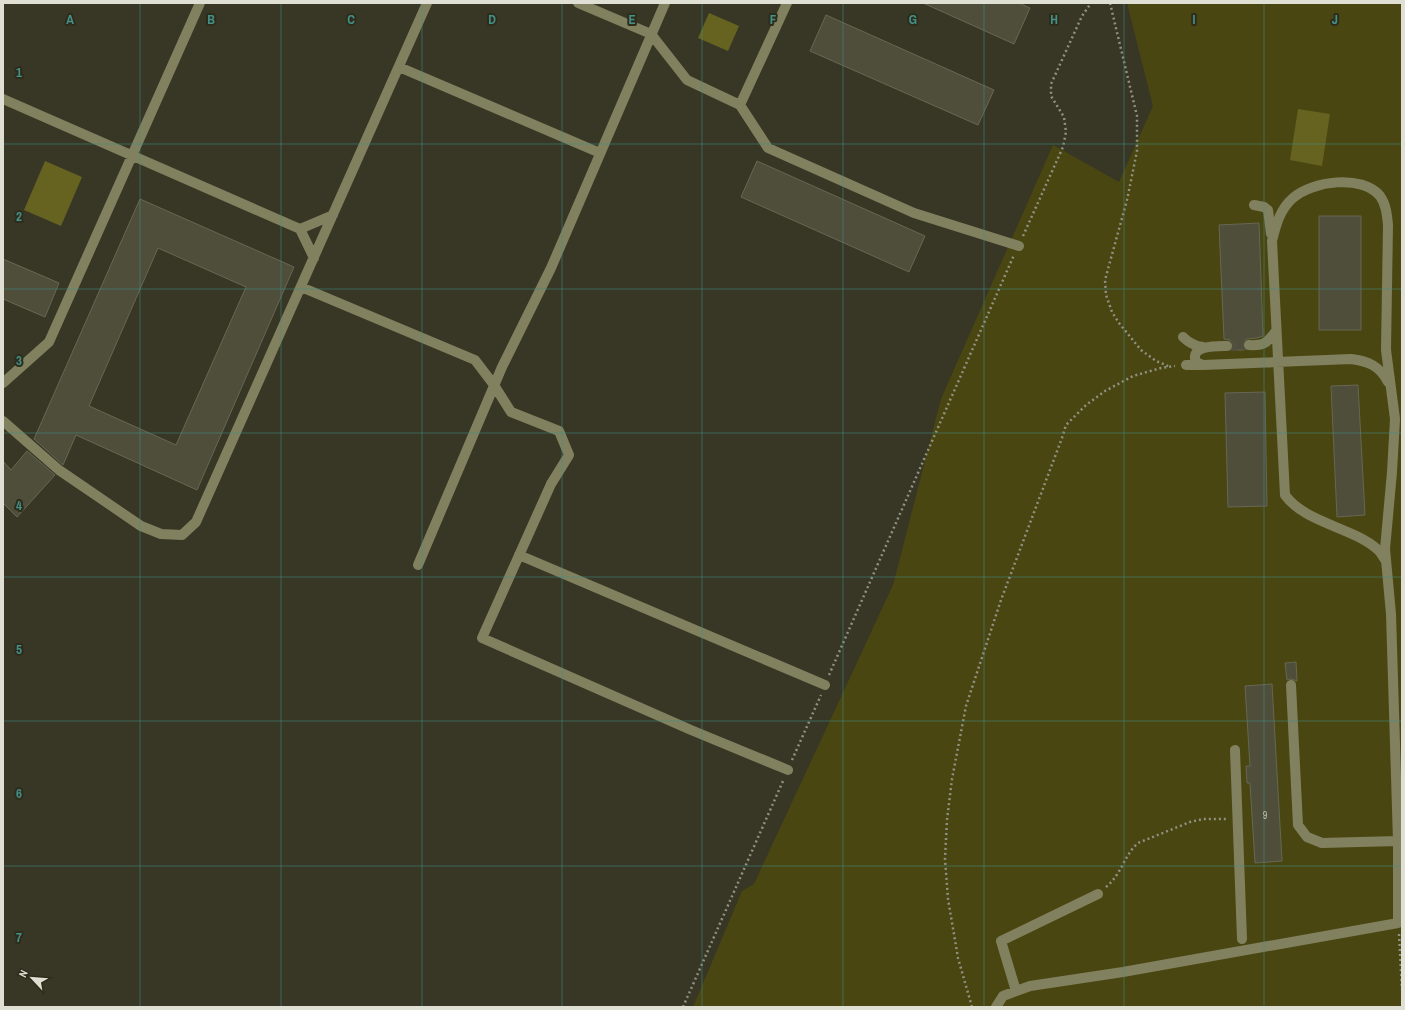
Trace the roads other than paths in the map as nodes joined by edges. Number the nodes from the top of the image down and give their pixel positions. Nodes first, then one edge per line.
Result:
1 (200, 3) edge
2 (427, 3) edge
3 (578, 3) edge
4 (665, 3) edge
5 (787, 3) edge
6 (651, 34) junction
7 (399, 67) junction
8 (3, 99) edge
9 (740, 105) junction
10 (600, 153) junction
11 (132, 155) junction
12 (1254, 205) dead end
13 (333, 215) junction
14 (300, 229) junction
15 (1272, 241) junction
16 (1019, 246) road end
17 (314, 258) junction
18 (301, 287) junction
19 (1276, 331) junction
20 (1183, 337) dead end
21 (1227, 346) tunnel mouth
22 (1249, 346) tunnel mouth
23 (1203, 348) junction
24 (1278, 362) junction
25 (1186, 365) road end
26 (1203, 365) junction
27 (3, 382) edge
28 (494, 385) junction
29 (1392, 391) junction
30 (3, 421) edge
31 (519, 554) junction
32 (1386, 561) junction
33 (418, 565) dead end
34 (825, 685) road end
35 (1291, 685) dead end
36 (1235, 750) dead end
37 (788, 770) road end
38 (1398, 841) junction
39 (1098, 894) road end
40 (1242, 939) dead end
41 (1016, 991) junction
42 (996, 1007) edge

1 - 11 lane
2 - 7 lane
3 - 6 lane
4 - 6 lane
5 - 9 lane
6 - 9 lane
6 - 10 lane
7 - 10 lane
7 - 13 lane
8 - 11 lane
9 - 16 lane
10 - 28 lane
11 - 14 lane
11 - 27 lane
12 - 15 lane
13 - 14 lane
13 - 17 lane
14 - 17 lane
15 - 19 lane
15 - 29 lane
17 - 18 lane
18 - 28 lane
18 - 30 lane
19 - 22 lane
19 - 24 lane
20 - 23 lane
21 - 23 lane
23 - 26 lane
24 - 26 lane
24 - 29 lane
24 - 32 lane
25 - 26 lane
28 - 31 lane
28 - 33 lane
29 - 32 lane
31 - 34 lane
31 - 37 lane
32 - 38 lane
35 - 38 lane
36 - 40 lane
38 - 41 lane
39 - 41 lane
41 - 42 lane

